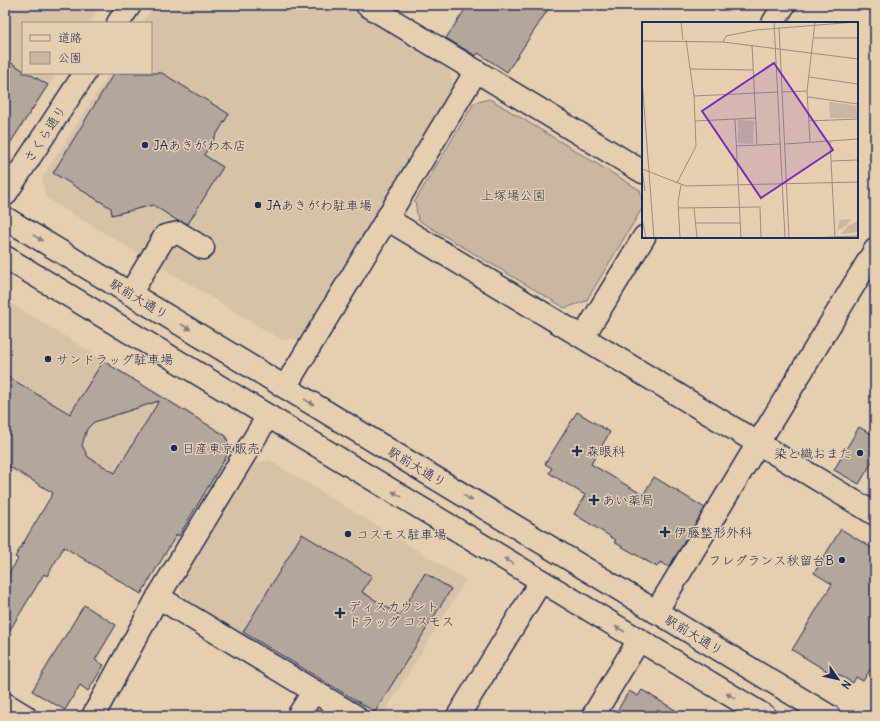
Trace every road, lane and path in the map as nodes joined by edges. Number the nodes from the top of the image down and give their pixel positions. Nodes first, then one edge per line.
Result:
1 (130, 5) edge
2 (367, 5) edge
3 (784, 5) edge
4 (119, 22) edge
5 (774, 22) edge
6 (476, 71) junction
7 (84, 74) edge
8 (642, 171) edge
9 (5, 195) edge
10 (5, 218) edge
11 (387, 219) junction
12 (643, 238) edge
13 (204, 248) dead end
14 (875, 250) edge
15 (5, 257) edge
16 (130, 294) junction
17 (583, 337) junction
18 (285, 387) junction
19 (268, 416) junction
20 (758, 443) junction
21 (875, 514) edge
22 (541, 581) junction
23 (158, 597) junction
24 (656, 612) junction
25 (639, 640) junction
26 (314, 691) junction
27 (5, 704) edge
28 (25, 716) edge
29 (93, 716) edge
30 (298, 716) edge
31 (355, 716) edge
32 (458, 716) edge
33 (593, 716) edge
34 (764, 716) edge
35 (829, 716) edge

1 - 4 street
2 - 6 street
3 - 5 street
6 - 8 street
6 - 11 street
7 - 9 street, さくら通り
10 -> 16 street, 駅前大通り
11 - 17 street
11 - 18 street
12 - 17 street
13 - 16 street
14 - 20 street
15 - 19 street
16 -> 18 street, 駅前大通り
17 - 20 street
18 -> 24 street, 駅前大通り
22 -> 19 street
19 - 23 street
20 - 21 street
20 - 24 street
25 -> 22 street
22 - 32 street
23 - 26 street
23 - 29 street
24 - 35 street, 駅前大通り
25 - 33 street
34 -> 25 street
26 - 30 street
26 - 31 street
27 - 28 street

